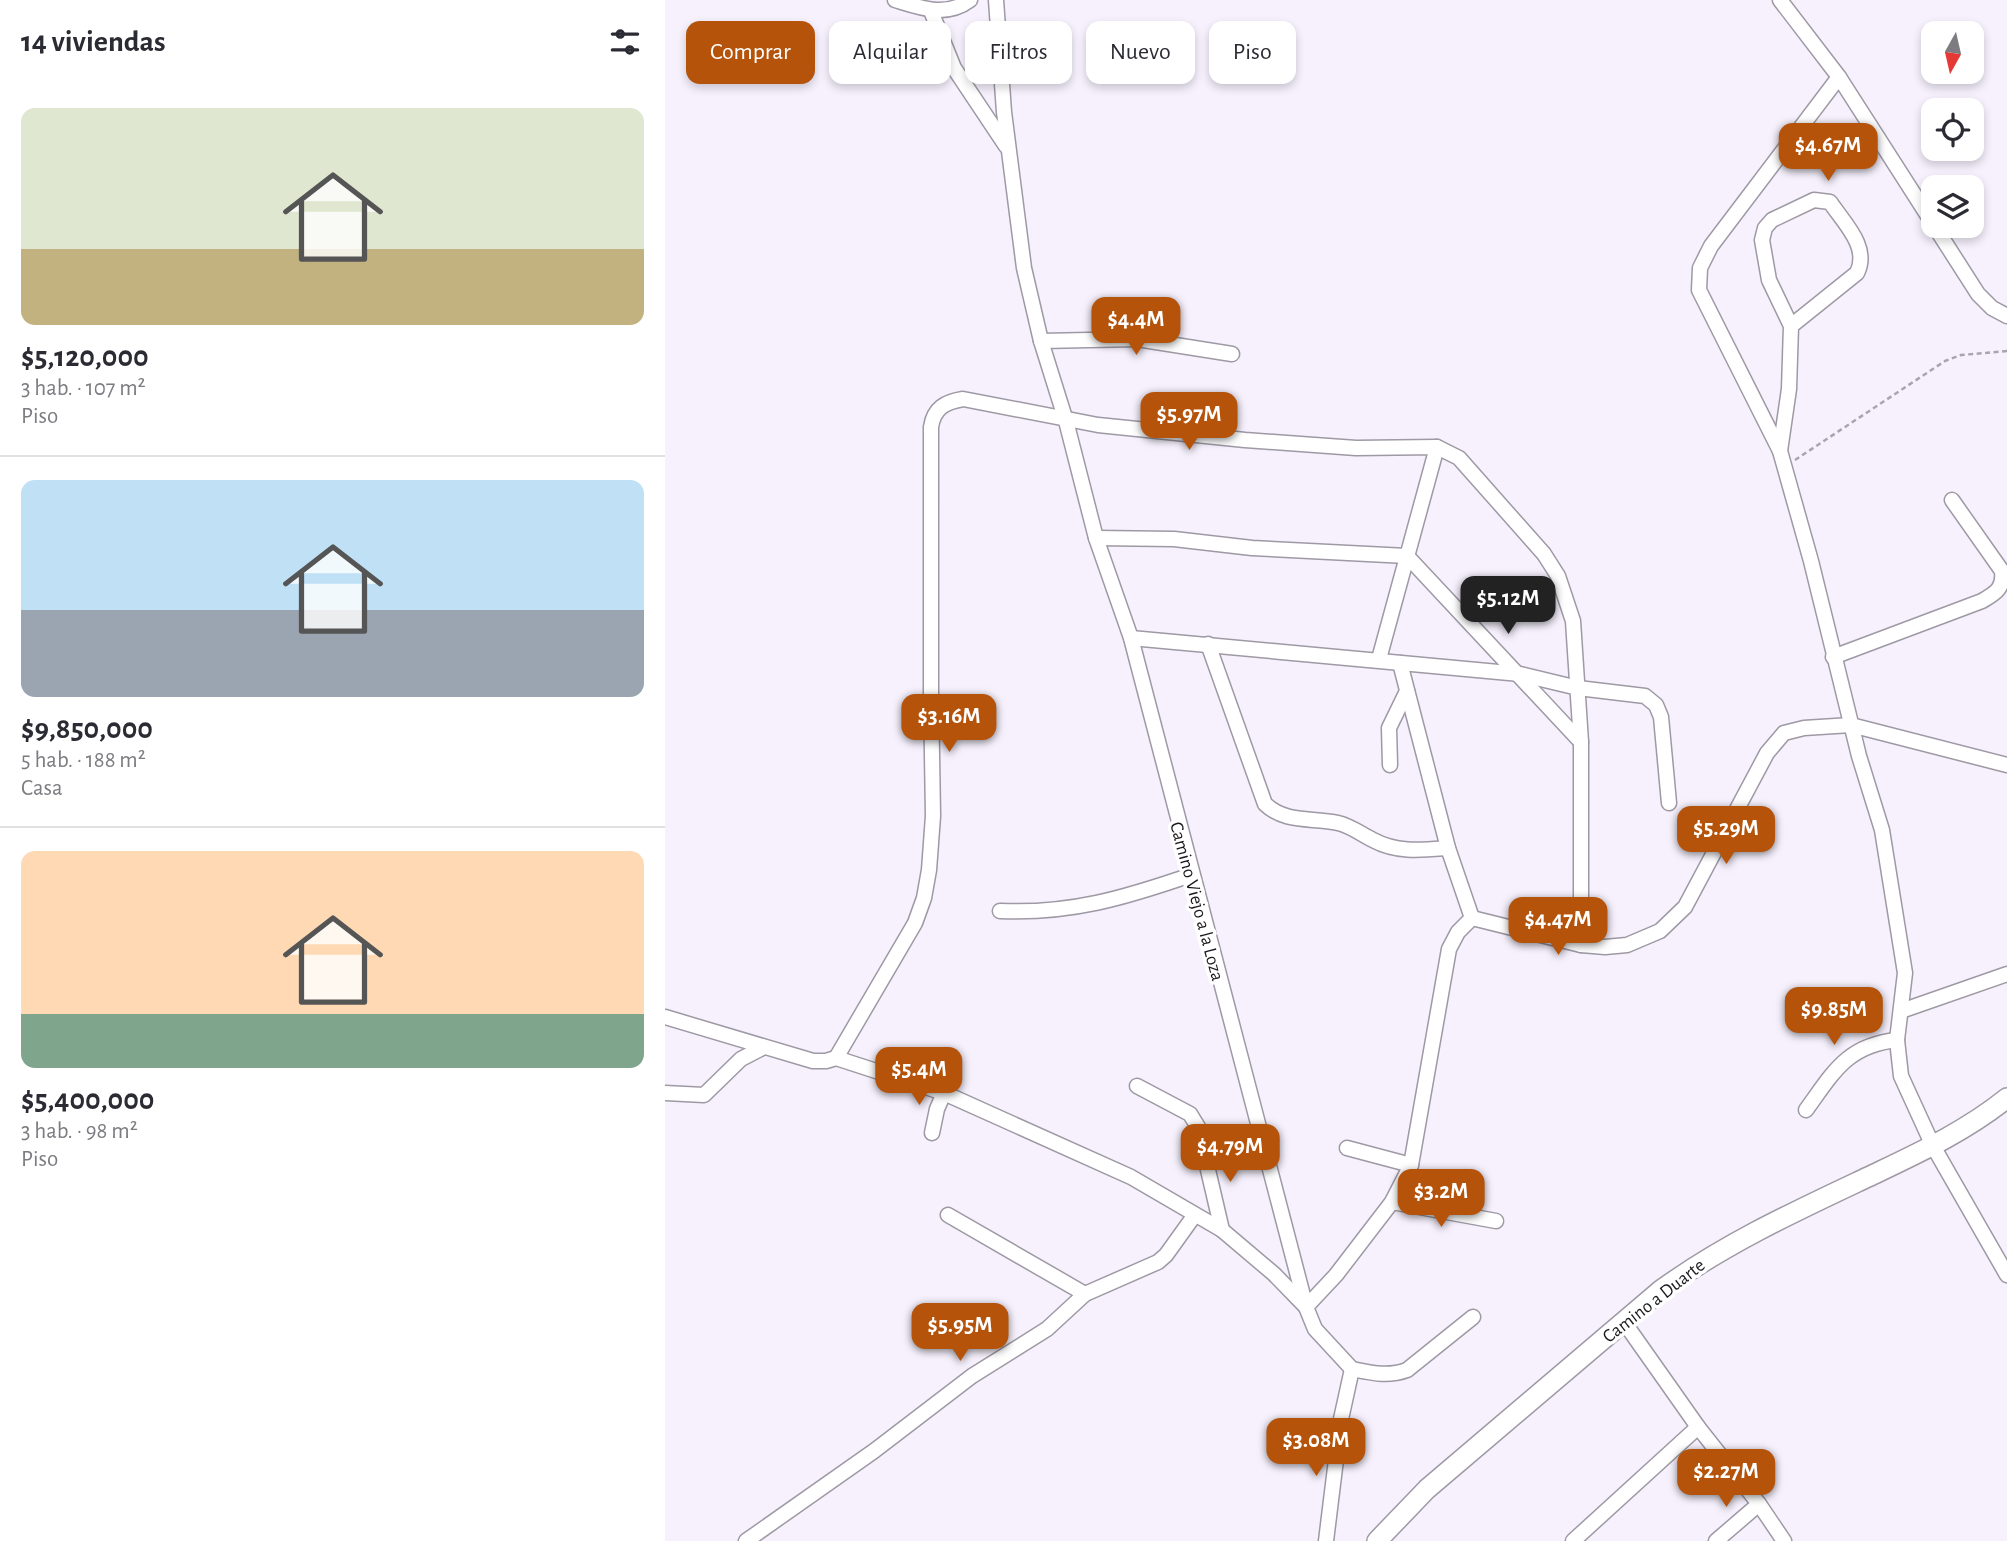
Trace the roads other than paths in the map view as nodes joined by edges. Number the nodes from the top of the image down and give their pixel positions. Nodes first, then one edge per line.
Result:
1 (895, 0) edge
2 (970, 0) edge
3 (996, 0) edge
4 (1780, 0) edge
5 (931, 11) junction
6 (1839, 77) junction
7 (1010, 153) junction
8 (2007, 316) edge
9 (1791, 326) junction
10 (1041, 341) junction
11 (1232, 354) dead end
12 (1066, 421) junction
13 (1437, 447) junction
14 (1780, 451) junction
15 (1952, 500) dead end
16 (1096, 538) junction
17 (1407, 556) junction
18 (1131, 638) junction
19 (1209, 644) junction
20 (1833, 657) junction
21 (1379, 659) junction
22 (1400, 663) junction
23 (1520, 674) junction
24 (1578, 688) junction
25 (1407, 691) junction
26 (1851, 725) junction
27 (1581, 742) junction
28 (1390, 765) dead end
29 (2007, 765) edge
30 (1669, 803) dead end
31 (1448, 848) junction
32 (1191, 875) junction
33 (1000, 911) dead end
34 (1472, 918) junction
35 (1581, 945) junction
36 (2007, 974) edge
37 (1901, 1011) junction
38 (665, 1017) edge
39 (1897, 1040) junction
40 (764, 1047) junction
41 (836, 1058) junction
42 (1137, 1086) dead end
43 (665, 1093) edge
44 (944, 1093) junction
45 (2007, 1098) edge
46 (1806, 1110) dead end
47 (932, 1133) dead end
48 (1933, 1146) junction
49 (1347, 1148) dead end
50 (1411, 1165) junction
51 (1392, 1202) junction
52 (948, 1215) dead end
53 (1194, 1216) junction
54 (1496, 1221) dead end
55 (1222, 1230) junction
56 (2007, 1276) edge
57 (1085, 1294) junction
58 (1306, 1307) junction
59 (1473, 1317) dead end
60 (1624, 1322) junction
61 (1352, 1369) junction
62 (1698, 1427) junction
63 (1759, 1503) junction
64 (746, 1541) edge
65 (1326, 1541) edge
66 (1377, 1541) edge
67 (1573, 1541) edge
68 (1716, 1541) edge
69 (1784, 1541) edge

1 - 5 street
2 - 5 street
3 - 7 street, Camino Viejo a la Loza
4 - 6 street
5 - 7 street
6 - 8 street
6 - 14 street
7 - 10 street, Camino Viejo a la Loza
9 - 9 street
9 - 14 street
10 - 11 street
10 - 12 street, Camino Viejo a la Loza
12 - 13 street
12 - 16 street, Camino Viejo a la Loza
12 - 41 street
13 - 17 street
13 - 24 street
14 - 20 street
15 - 20 street
16 - 17 street
16 - 18 street, Camino Viejo a la Loza
17 - 21 street
17 - 23 street
18 - 19 street
18 - 32 street, Camino Viejo a la Loza
19 - 21 street
19 - 31 street
20 - 26 street
21 - 22 street
22 - 23 street
22 - 25 street
23 - 24 street
23 - 27 street
24 - 27 street
24 - 30 street
25 - 28 street
25 - 31 street
26 - 29 street
26 - 35 street
26 - 37 street
27 - 35 street
31 - 34 street
32 - 33 street
32 - 58 street, Camino Viejo a la Loza
34 - 35 street
34 - 50 street
36 - 37 street
37 - 39 street
38 - 40 street
39 - 46 street
39 - 48 street
40 - 41 street
40 - 43 street
41 - 44 street
42 - 55 street
44 - 47 street
44 - 53 street
45 - 48 street, Camino a Duarte
48 - 56 street
48 - 60 street, Camino a Duarte
49 - 50 street
50 - 51 street
51 - 54 street
51 - 58 street
52 - 57 street
53 - 55 street
53 - 57 street
55 - 58 street
57 - 64 street
58 - 61 street, Camino Viejo a la Loza
59 - 61 street
60 - 62 street
60 - 66 street, Camino a Duarte
61 - 65 street
62 - 63 street
62 - 67 street
63 - 68 street
63 - 69 street

